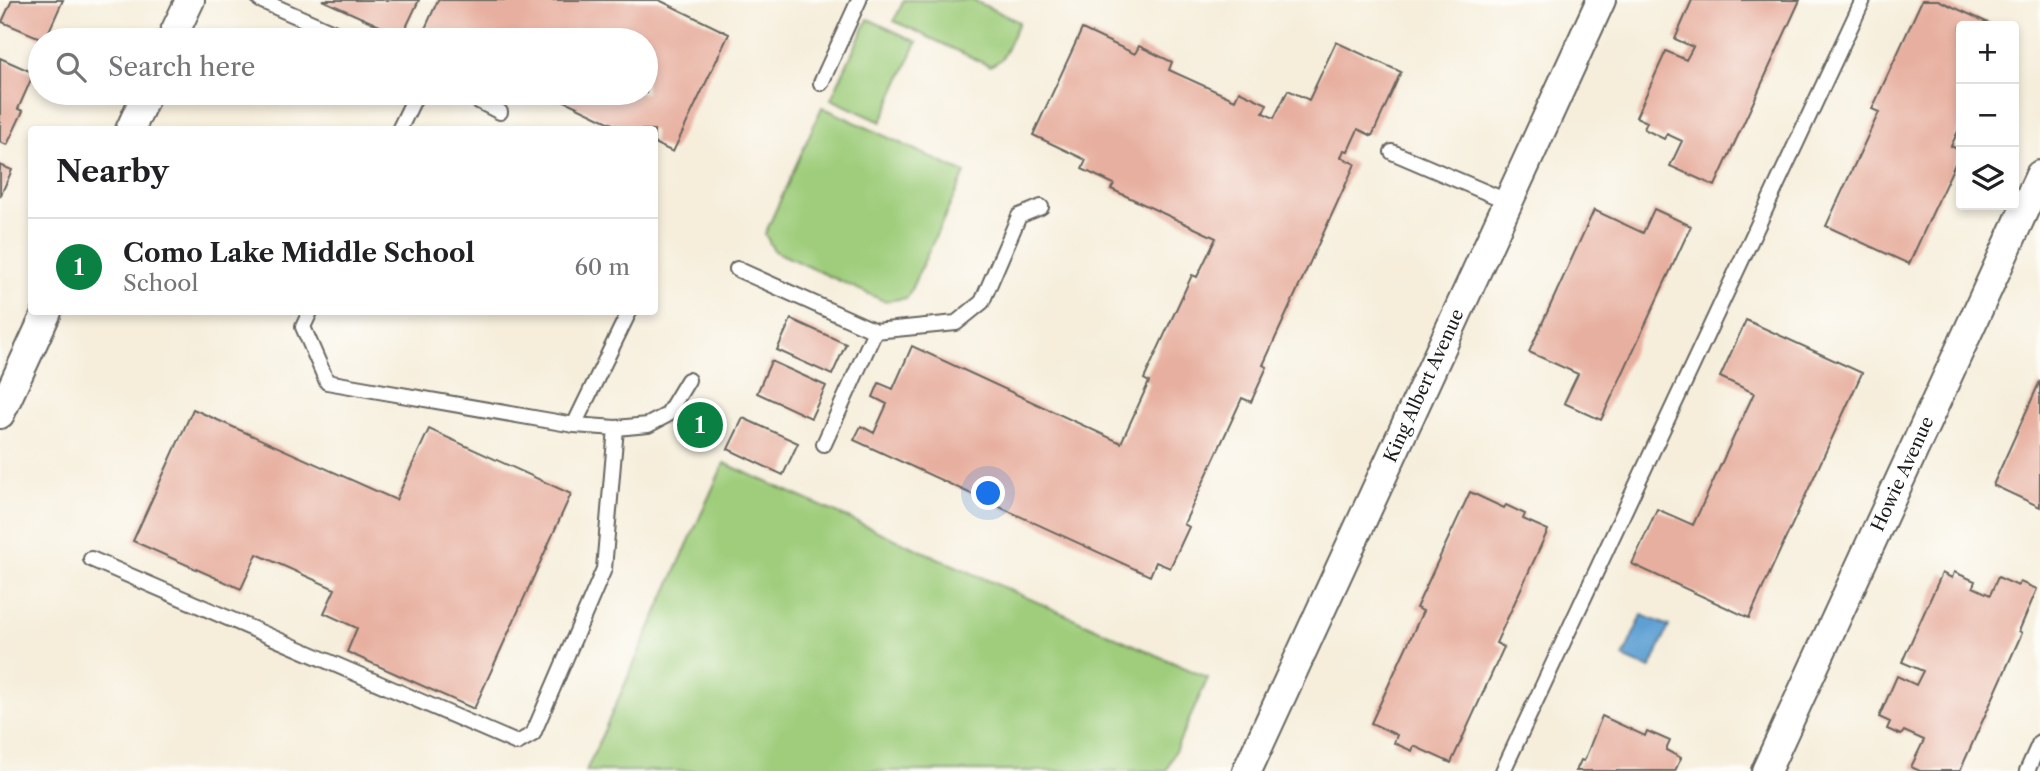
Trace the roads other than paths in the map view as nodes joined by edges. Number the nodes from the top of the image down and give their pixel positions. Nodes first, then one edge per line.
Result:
1 (190, 0) edge
2 (260, 0) edge
3 (859, 0) edge
4 (1601, 0) edge
5 (1863, 0) edge
6 (177, 28) edge
7 (324, 28) edge
8 (821, 83) dead end
9 (141, 105) edge
10 (411, 105) edge
11 (486, 105) edge
12 (500, 112) dead end
13 (132, 126) edge
14 (401, 126) edge
15 (1392, 152) dead end
16 (2040, 175) edge
17 (1509, 202) junction
18 (1041, 207) dead end
19 (737, 269) dead end
20 (46, 315) edge
21 (309, 315) edge
22 (628, 315) edge
23 (875, 331) junction
24 (688, 380) dead end
25 (0, 414) edge
26 (573, 425) junction
27 (616, 428) junction
28 (824, 443) dead end
29 (91, 559) dead end
30 (2040, 742) edge
31 (1247, 771) edge
32 (1503, 771) edge
33 (1766, 771) edge
34 (2027, 771) edge

1 - 6 street
2 - 7 lane
3 - 8 lane
4 - 17 street, King Albert Avenue
5 - 32 lane
9 - 13 street
10 - 14 lane
11 - 12 lane
15 - 17 lane
16 - 33 street, Howie Avenue
17 - 31 street, King Albert Avenue
18 - 23 lane
19 - 23 lane
20 - 25 street
21 - 26 lane
22 - 26 lane
23 - 28 lane
24 - 27 lane
26 - 27 lane
27 - 29 lane
30 - 34 lane

